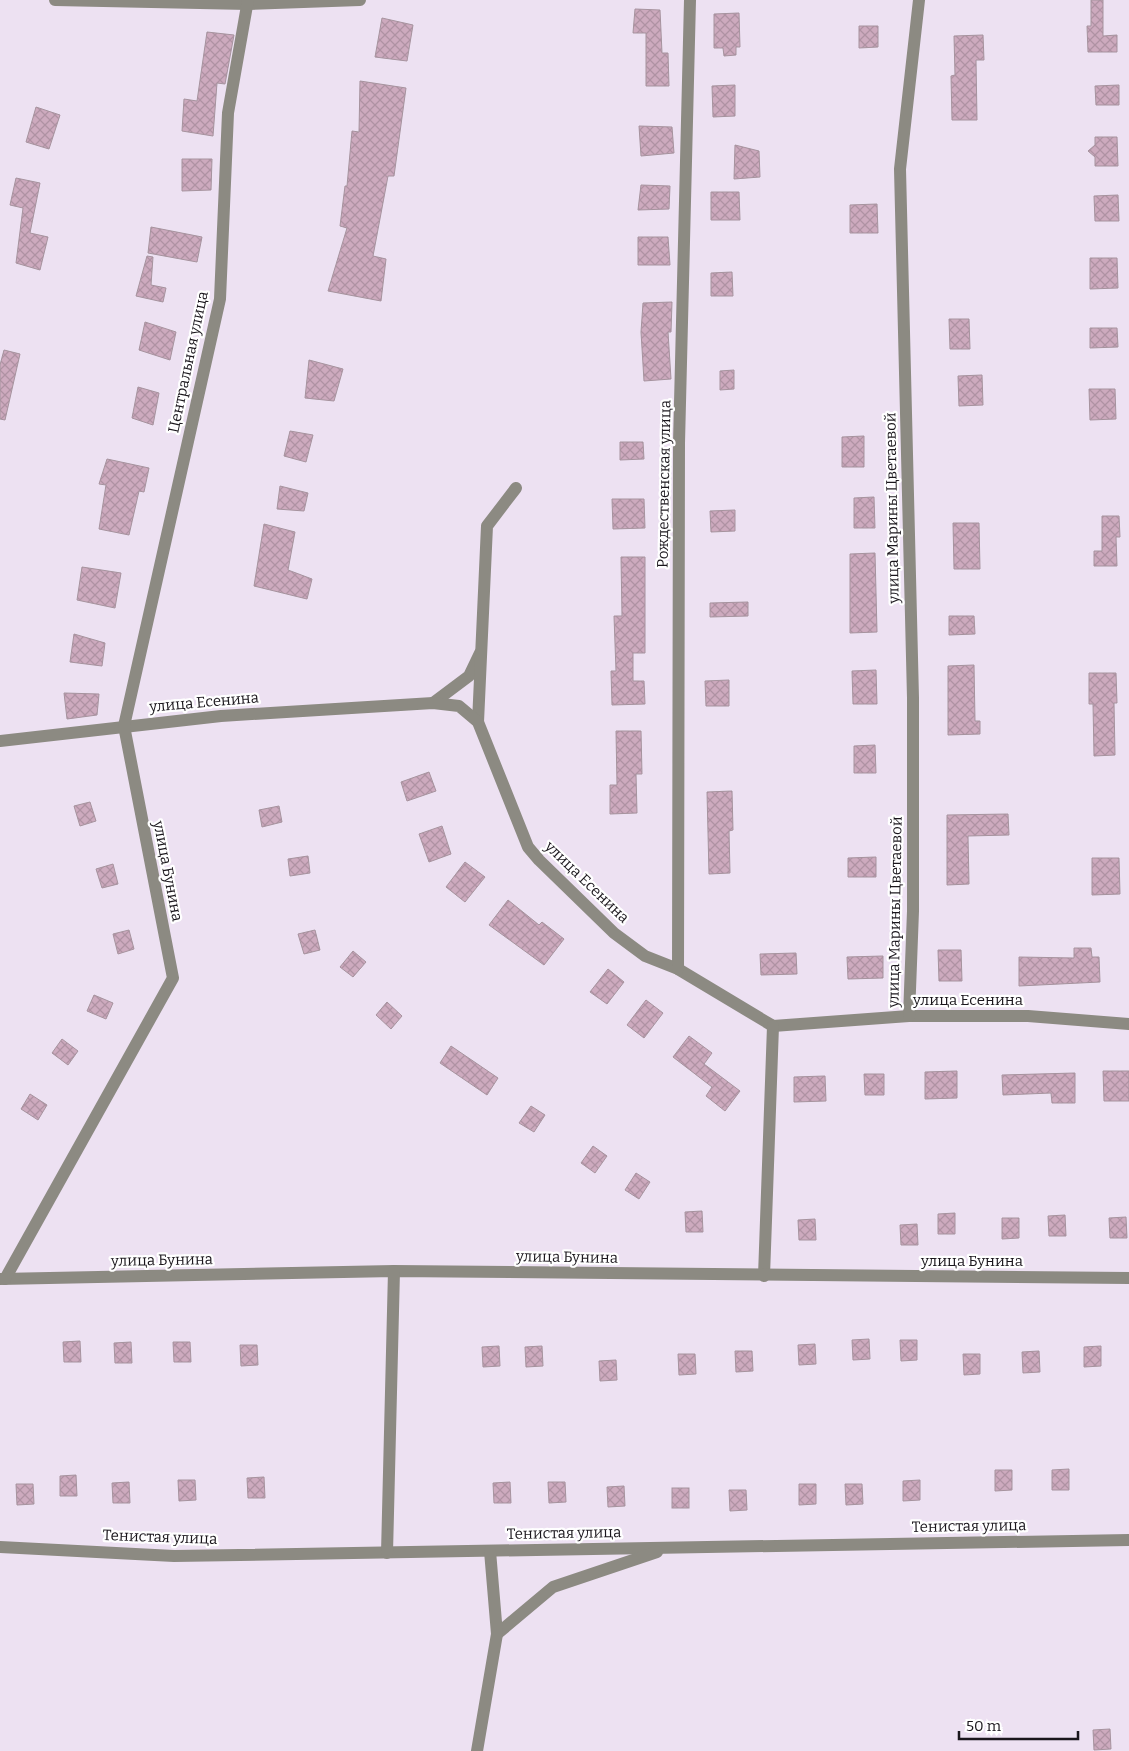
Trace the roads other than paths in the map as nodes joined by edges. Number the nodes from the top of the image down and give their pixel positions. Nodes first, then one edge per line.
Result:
1 (55, 0) edge
2 (360, 0) edge
3 (690, 0) edge
4 (919, 0) edge
5 (248, 2) edge
6 (516, 488) dead end
7 (483, 648) junction
8 (433, 703) junction
9 (478, 722) junction
10 (124, 726) junction
11 (0, 740) edge
12 (678, 969) junction
13 (909, 1016) junction
14 (1129, 1024) edge
15 (773, 1026) junction
16 (394, 1271) junction
17 (764, 1276) junction
18 (1129, 1278) edge
19 (3, 1279) edge
20 (1129, 1540) edge
21 (0, 1547) edge
22 (669, 1548) junction
23 (490, 1551) junction
24 (387, 1553) junction
25 (497, 1634) junction
26 (477, 1751) edge

1 - 5 street
2 - 5 street
3 - 12 street, Рождественская улица
4 - 13 street, улица Марины Цветаевой
5 - 10 street, Центральная улица
6 - 7 street
7 - 8 street
7 - 9 street
8 - 9 street, улица Есенина
8 - 10 street, улица Есенина
9 - 12 street, улица Есенина
10 - 11 street, улица Есенина
10 - 19 street, улица Бунина
12 - 15 street, улица Есенина
13 - 14 street, улица Есенина
13 - 15 street, улица Есенина
15 - 17 street
16 - 17 street, улица Бунина
16 - 19 street, улица Бунина
16 - 24 street
17 - 18 street, улица Бунина
20 - 22 street, Тенистая улица
21 - 24 street, Тенистая улица
22 - 23 street, Тенистая улица
22 - 25 street
23 - 24 street, Тенистая улица
23 - 25 street
25 - 26 street

